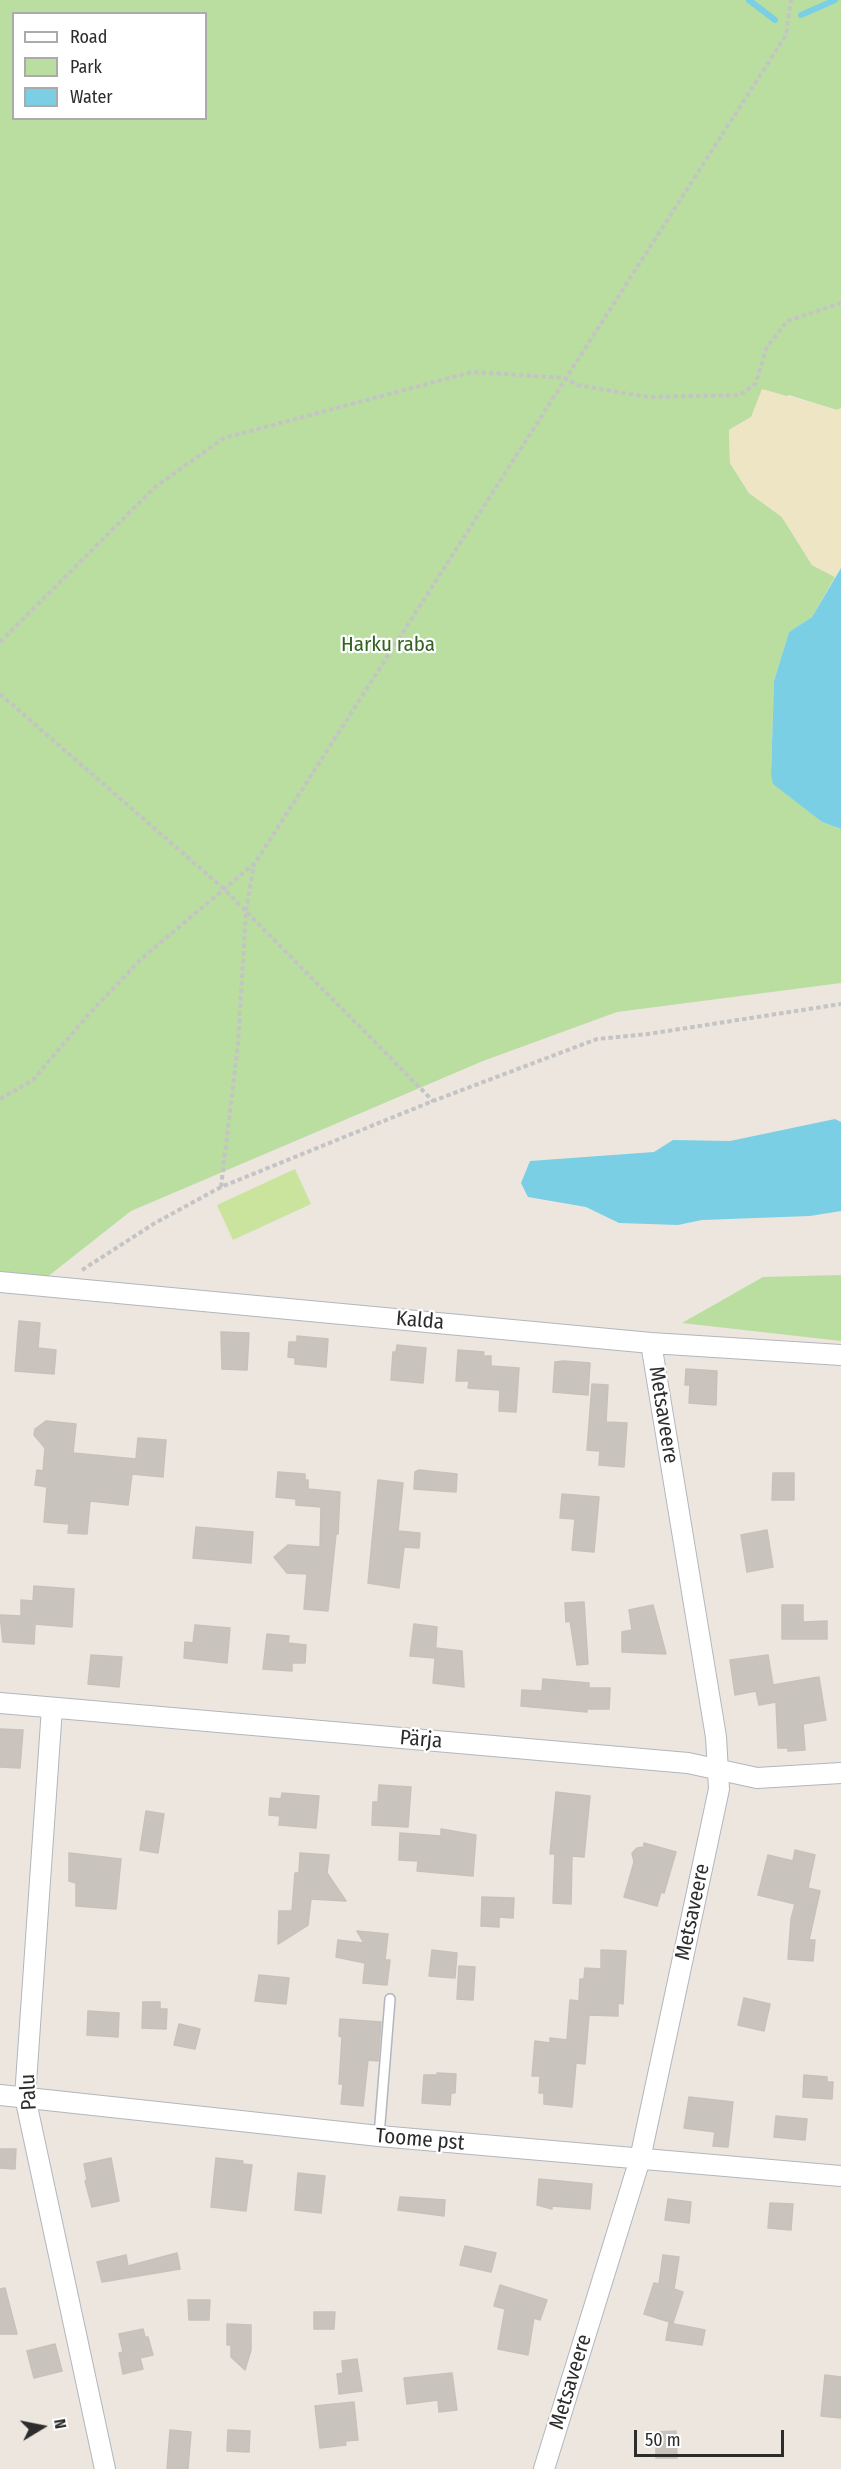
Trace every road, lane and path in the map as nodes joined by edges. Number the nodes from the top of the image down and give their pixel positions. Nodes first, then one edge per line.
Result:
1 (792, 0) edge
2 (841, 303) edge
3 (565, 378) junction
4 (0, 642) edge
5 (0, 694) edge
6 (255, 863) junction
7 (224, 889) junction
8 (246, 911) junction
9 (841, 1004) edge
10 (0, 1099) edge
11 (433, 1101) junction
12 (221, 1187) junction
13 (0, 1282) edge
14 (57, 1286) junction
15 (651, 1343) junction
16 (841, 1355) edge
17 (0, 1703) edge
18 (52, 1708) junction
19 (719, 1770) junction
20 (841, 1773) edge
21 (390, 2000) dead end
22 (0, 2095) edge
23 (25, 2097) junction
24 (379, 2136) junction
25 (640, 2159) junction
26 (841, 2176) edge
27 (105, 2469) edge
28 (544, 2469) edge

1 - 3 path
2 - 3 path
3 - 4 path
3 - 6 path
5 - 7 path
6 - 7 path
6 - 8 path
7 - 8 path
7 - 10 path
8 - 11 path
8 - 12 path
9 - 11 path
11 - 12 path
12 - 14 path
13 - 14 street, Kalda
14 - 15 street, Kalda
15 - 16 street, Kalda
15 - 19 street, Metsaveere
17 - 18 street, Pärja
18 - 19 street, Pärja
18 - 23 street, Palu
19 - 20 street, Pärja
19 - 25 street, Metsaveere
21 - 24 lane
22 - 23 street, Toome pst
23 - 24 street, Toome pst
23 - 27 street, Palu
24 - 25 street, Toome pst
25 - 26 street, Toome pst
25 - 28 street, Metsaveere

